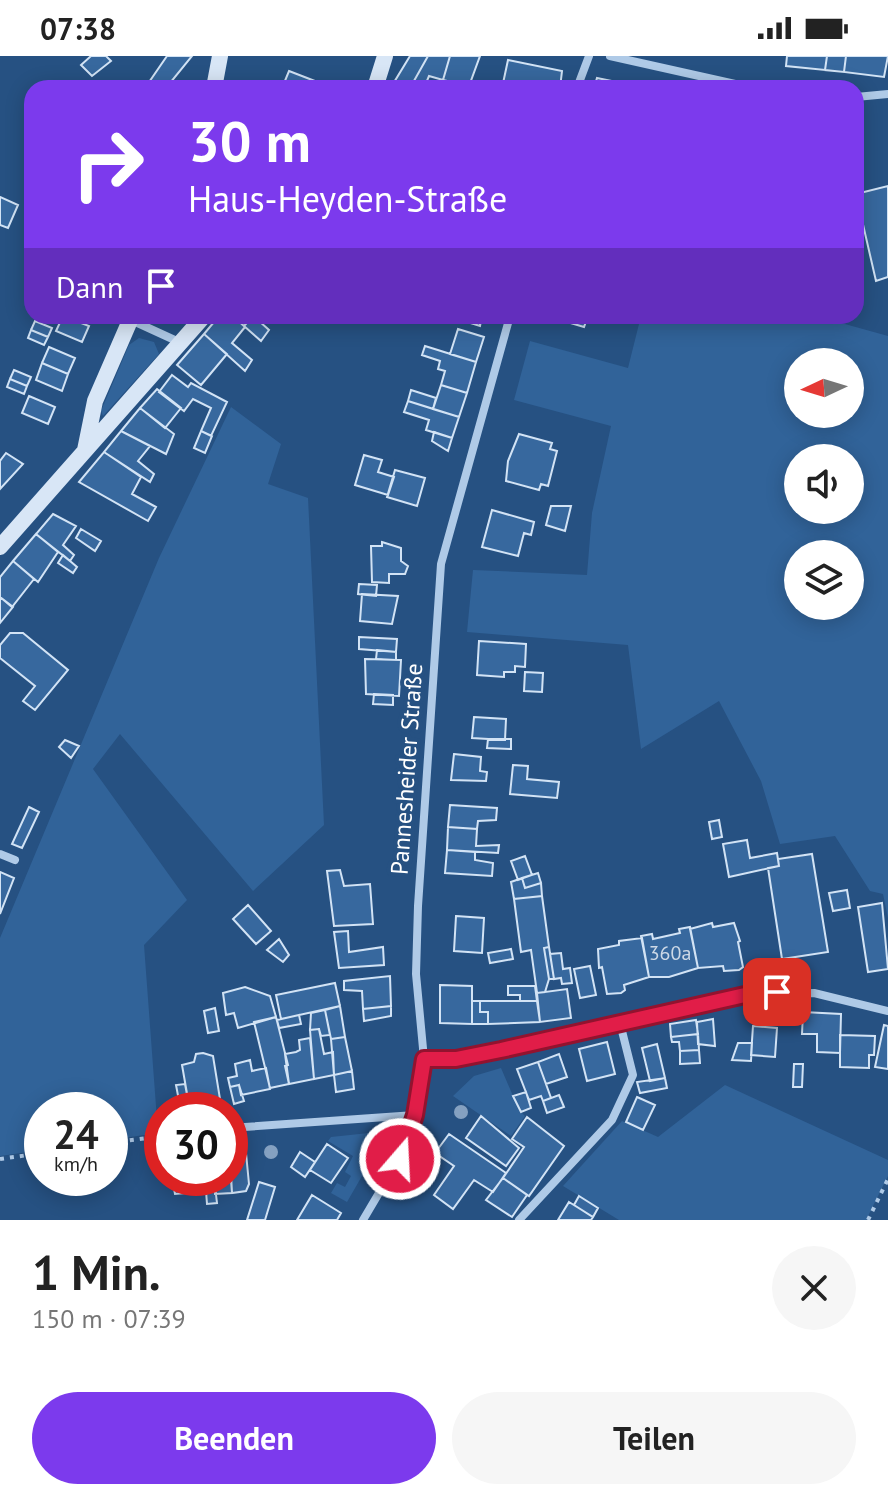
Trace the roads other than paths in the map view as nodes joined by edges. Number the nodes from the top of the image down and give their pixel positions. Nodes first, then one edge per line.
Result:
1 (220, 56) edge
2 (385, 56) edge
3 (589, 56) edge
4 (610, 56) edge
5 (216, 80) edge
6 (378, 80) edge
7 (580, 80) edge
8 (717, 80) edge
9 (888, 94) edge
10 (864, 96) edge
11 (128, 324) edge
12 (143, 324) edge
13 (196, 324) edge
14 (508, 324) edge
15 (179, 342) junction
16 (85, 450) junction
17 (2, 542) edge
18 (0, 854) edge
19 (15, 860) dead end
20 (888, 1011) edge
21 (620, 1023) junction
22 (424, 1059) junction
23 (415, 1115) junction
24 (248, 1127) edge
25 (363, 1220) edge
26 (519, 1220) edge

1 - 5 street
2 - 6 street
3 - 7 street
4 - 8 street
9 - 10 street
11 - 16 street
12 - 15 street
13 - 15 street
14 - 22 street, Pannesheider Straße
15 - 16 street
16 - 17 street
18 - 19 street
20 - 21 street
21 - 22 street
21 - 26 street
22 - 23 street, Pannesheider Straße
23 - 24 street
23 - 25 street, Pannesheider Straße

